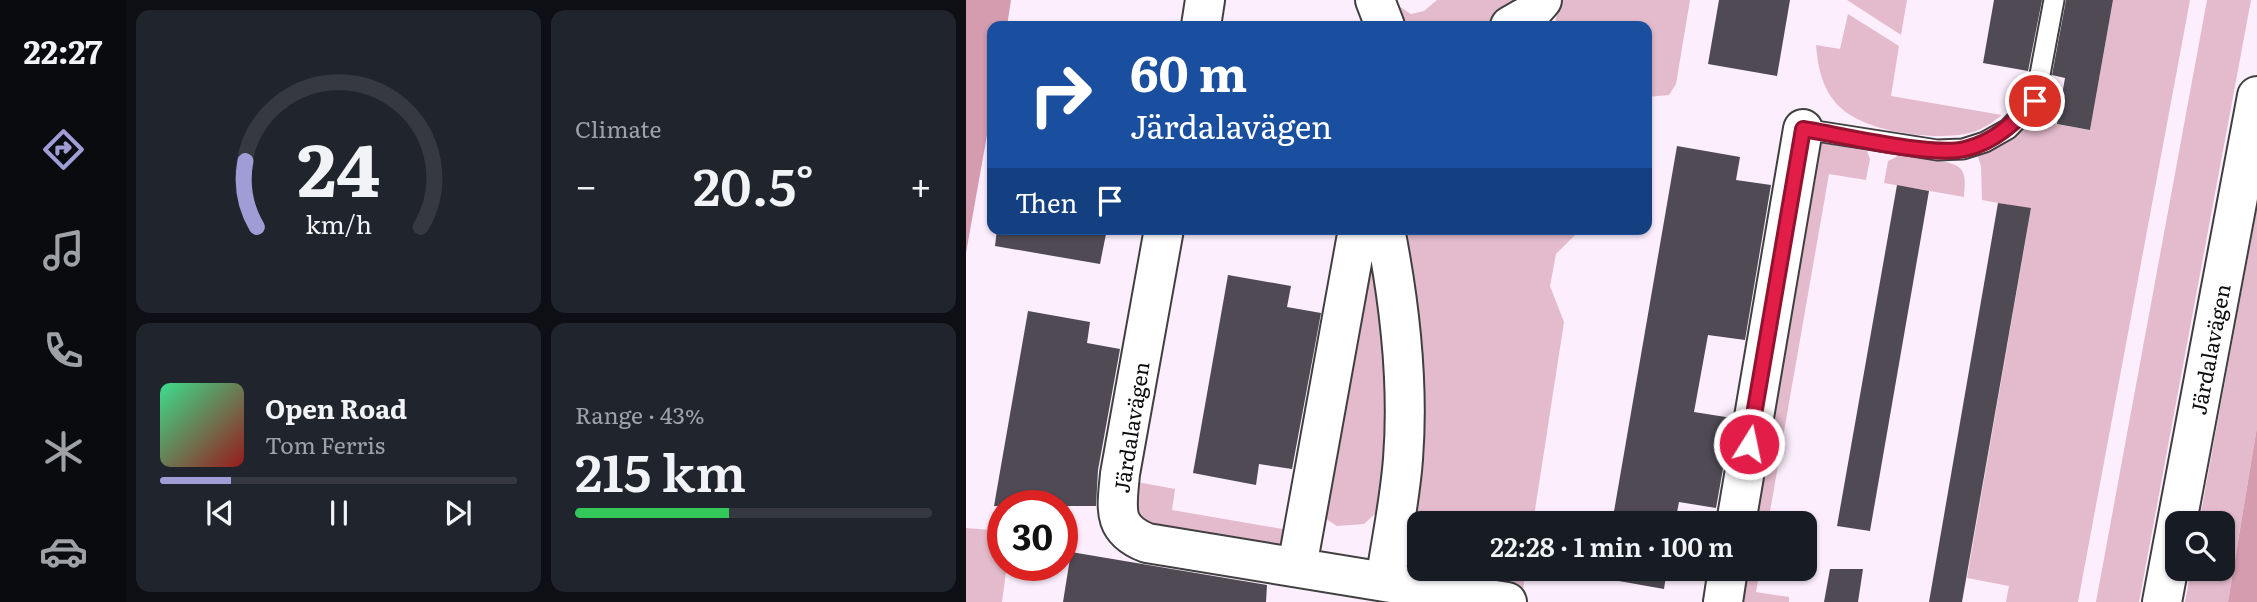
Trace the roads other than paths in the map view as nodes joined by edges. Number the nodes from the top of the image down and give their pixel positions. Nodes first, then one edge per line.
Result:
1 (1205, 0) edge
2 (1375, 0) edge
3 (1542, 0) edge
4 (2054, 0) edge
5 (1202, 21) edge
6 (1383, 21) edge
7 (1519, 21) edge
8 (2257, 96) edge
9 (1803, 129) joint
10 (1163, 235) edge
11 (1357, 235) edge
12 (1386, 235) edge
13 (1738, 511) edge
14 (1297, 567) junction
15 (1726, 581) edge
16 (1385, 582) junction
17 (1488, 600) edge
18 (1723, 602) edge
19 (2162, 602) edge

1 - 5 street
2 - 6 street
3 - 7 street
4 - 9 lane
8 - 19 street, Järdalavägen
9 - 13 street
10 - 14 street, Järdalavägen
11 - 14 street
12 - 16 street
14 - 16 street, Järdalavägen
15 - 18 street
16 - 17 street, Järdalavägen

